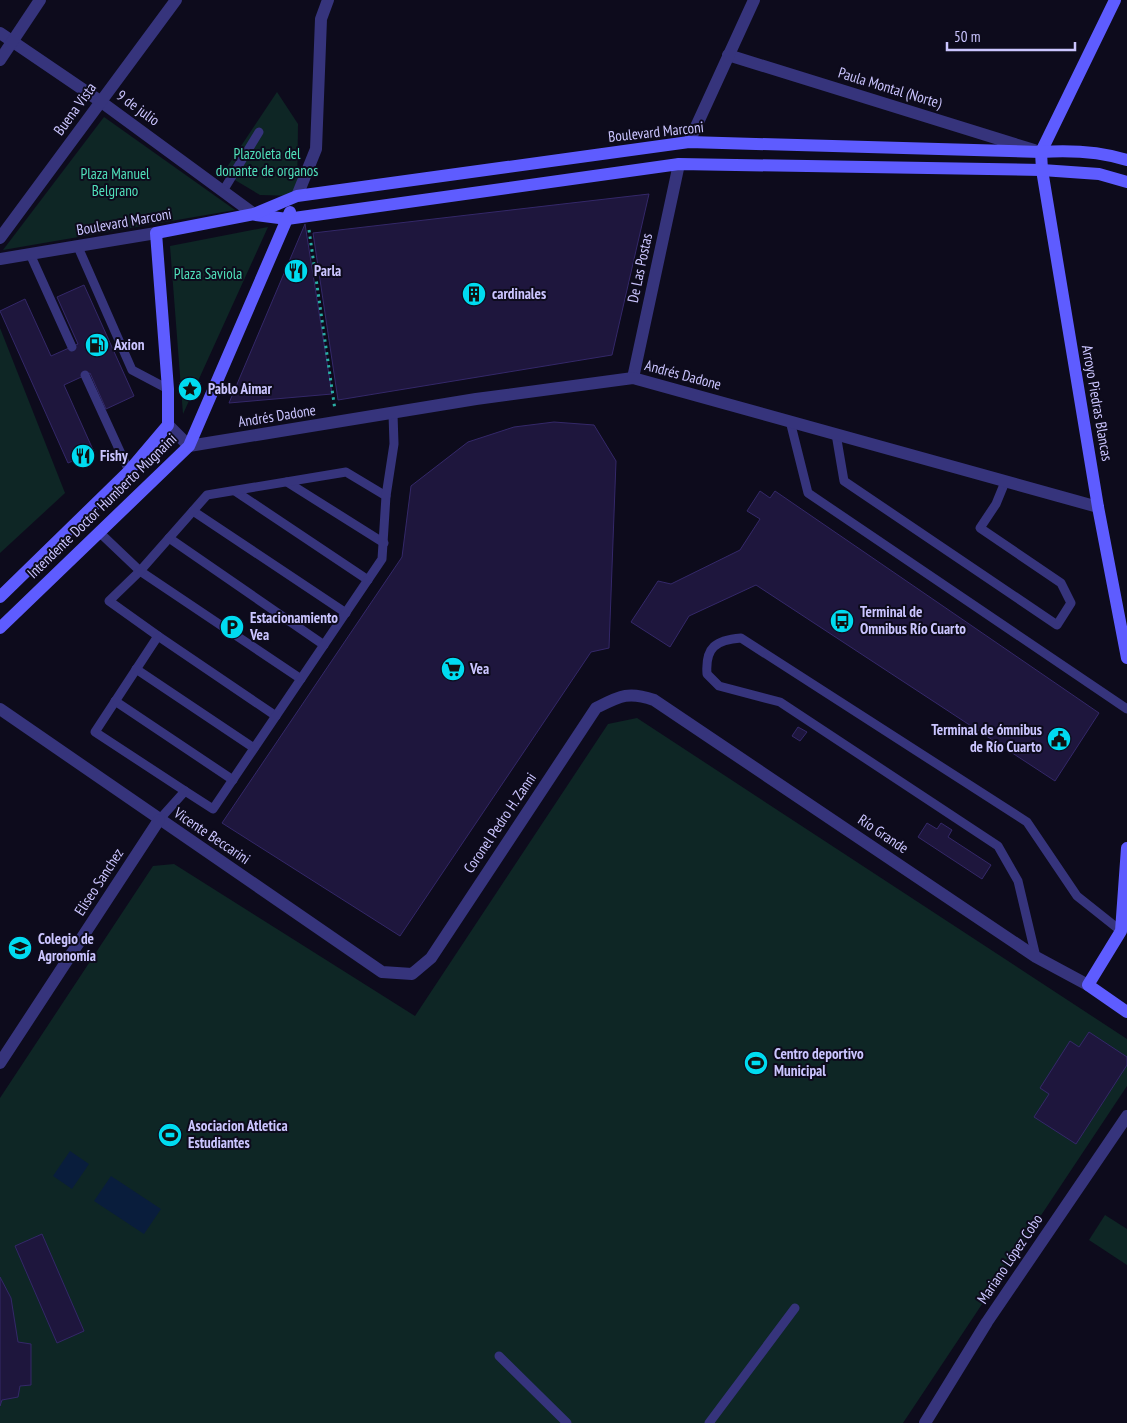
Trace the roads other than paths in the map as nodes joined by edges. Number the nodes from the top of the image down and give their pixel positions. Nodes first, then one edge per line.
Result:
1 (40, 0) edge
2 (176, 0) edge
3 (328, 0) edge
4 (754, 0) edge
5 (1115, 0) edge
6 (0, 32) edge
7 (12, 41) junction
8 (728, 55) junction
9 (0, 60) edge
10 (100, 101) junction
11 (259, 132) dead end
12 (690, 142) junction
13 (1041, 152) junction
14 (1127, 160) edge
15 (679, 164) junction
16 (1042, 170) junction
17 (1127, 182) edge
18 (223, 190) junction
19 (297, 196) junction
20 (254, 214) junction
21 (287, 219) junction
22 (156, 233) junction
23 (0, 238) edge
24 (78, 247) junction
25 (30, 254) junction
26 (0, 259) edge
27 (72, 347) dead end
28 (85, 375) dead end
29 (633, 378) junction
30 (168, 390) junction
31 (393, 414) junction
32 (790, 421) junction
33 (168, 426) junction
34 (836, 434) junction
35 (189, 446) junction
36 (129, 471) junction
37 (287, 482) junction
38 (1004, 482) junction
39 (235, 490) junction
40 (386, 496) junction
41 (1098, 507) junction
42 (193, 512) junction
43 (99, 532) junction
44 (169, 538) junction
45 (384, 544) junction
46 (140, 571) junction
47 (368, 580) junction
48 (0, 597) edge
49 (346, 613) junction
50 (0, 628) edge
51 (158, 636) junction
52 (324, 645) junction
53 (1127, 658) edge
54 (136, 669) junction
55 (301, 679) junction
56 (618, 696) joint
57 (115, 701) junction
58 (0, 709) edge
59 (1127, 709) edge
60 (276, 716) junction
61 (254, 748) junction
62 (233, 780) junction
63 (185, 791) junction
64 (159, 820) junction
65 (1127, 848) edge
66 (1124, 934) edge
67 (1036, 957) junction
68 (412, 974) joint
69 (1088, 985) junction
70 (1127, 1012) edge
71 (0, 1064) edge
72 (1127, 1116) edge
73 (795, 1308) dead end
74 (499, 1356) dead end
75 (567, 1423) edge
76 (709, 1423) edge
77 (925, 1423) edge

1 - 7 street
2 - 10 street, Buena Vista
3 - 19 street, Intendente Doctor Humberto Mugnaini
4 - 8 street
5 - 13 main road
6 - 7 street, 9 de julio
7 - 9 street
7 - 10 street, 9 de julio
8 - 12 street
8 - 13 street, Paula Montal (Norte)
10 - 18 street, 9 de julio
10 - 23 street, Buena Vista
11 - 18 lane
12 - 13 main road, Boulevard Marconi
12 - 19 main road, Boulevard Marconi
13 - 14 main road, Boulevard Marconi
13 - 16 main road, Arroyo Piedras Blancas
15 - 16 main road, Boulevard Marconi
15 - 21 main road, Boulevard Marconi
15 - 29 street, De Las Postas
16 - 17 main road, Boulevard Marconi
16 - 41 main road, Arroyo Piedras Blancas
18 - 20 street, 9 de julio
19 - 20 main road, Boulevard Marconi
19 - 21 main road, Intendente Doctor Humberto Mugnaini
20 - 21 main road, Boulevard Marconi
20 - 22 main road, Boulevard Marconi
21 - 35 main road, Intendente Doctor Humberto Mugnaini
22 - 24 street, Boulevard Marconi
22 - 30 main road, Intendente Doctor Humberto Mugnaini
24 - 25 street, Boulevard Marconi
24 - 30 lane
25 - 26 street, Boulevard Marconi
25 - 27 lane
28 - 36 lane
29 - 31 street, Andrés Dadone
29 - 32 street, Andrés Dadone
30 - 33 main road, Intendente Doctor Humberto Mugnaini
31 - 35 street, Andrés Dadone
31 - 40 lane
32 - 34 street, Andrés Dadone
32 - 59 lane
33 - 35 street
33 - 36 main road, Intendente Doctor Humberto Mugnaini
34 - 38 street, Andrés Dadone
34 - 38 lane
35 - 43 main road, Intendente Doctor Humberto Mugnaini
36 - 48 main road, Intendente Doctor Humberto Mugnaini
37 - 39 lane
37 - 40 lane
37 - 45 lane
38 - 41 street, Andrés Dadone
39 - 42 lane
39 - 47 lane
40 - 45 lane
41 - 53 main road, Arroyo Piedras Blancas
42 - 44 lane
42 - 49 lane
43 - 46 lane
43 - 50 main road, Intendente Doctor Humberto Mugnaini
44 - 46 lane
44 - 52 lane
45 - 47 lane
46 - 51 lane
46 - 55 lane
47 - 49 lane
49 - 52 lane
51 - 54 lane
51 - 60 lane
52 - 55 lane
54 - 57 lane
54 - 61 lane
55 - 60 lane
56 - 67 street, Río Grande
56 - 68 street, Coronel Pedro H. Zanni
57 - 62 lane
57 - 63 lane
58 - 64 street, Vicente Beccarini
60 - 61 lane
61 - 62 lane
62 - 63 lane
63 - 64 lane
64 - 68 street, Vicente Beccarini
64 - 71 street, Eliseo Sanchez
65 - 66 main road
66 - 67 lane
66 - 69 main road
67 - 69 street, Río Grande
69 - 70 main road, Río Grande
72 - 77 street, Mariano López Cobo
73 - 76 lane
74 - 75 lane

